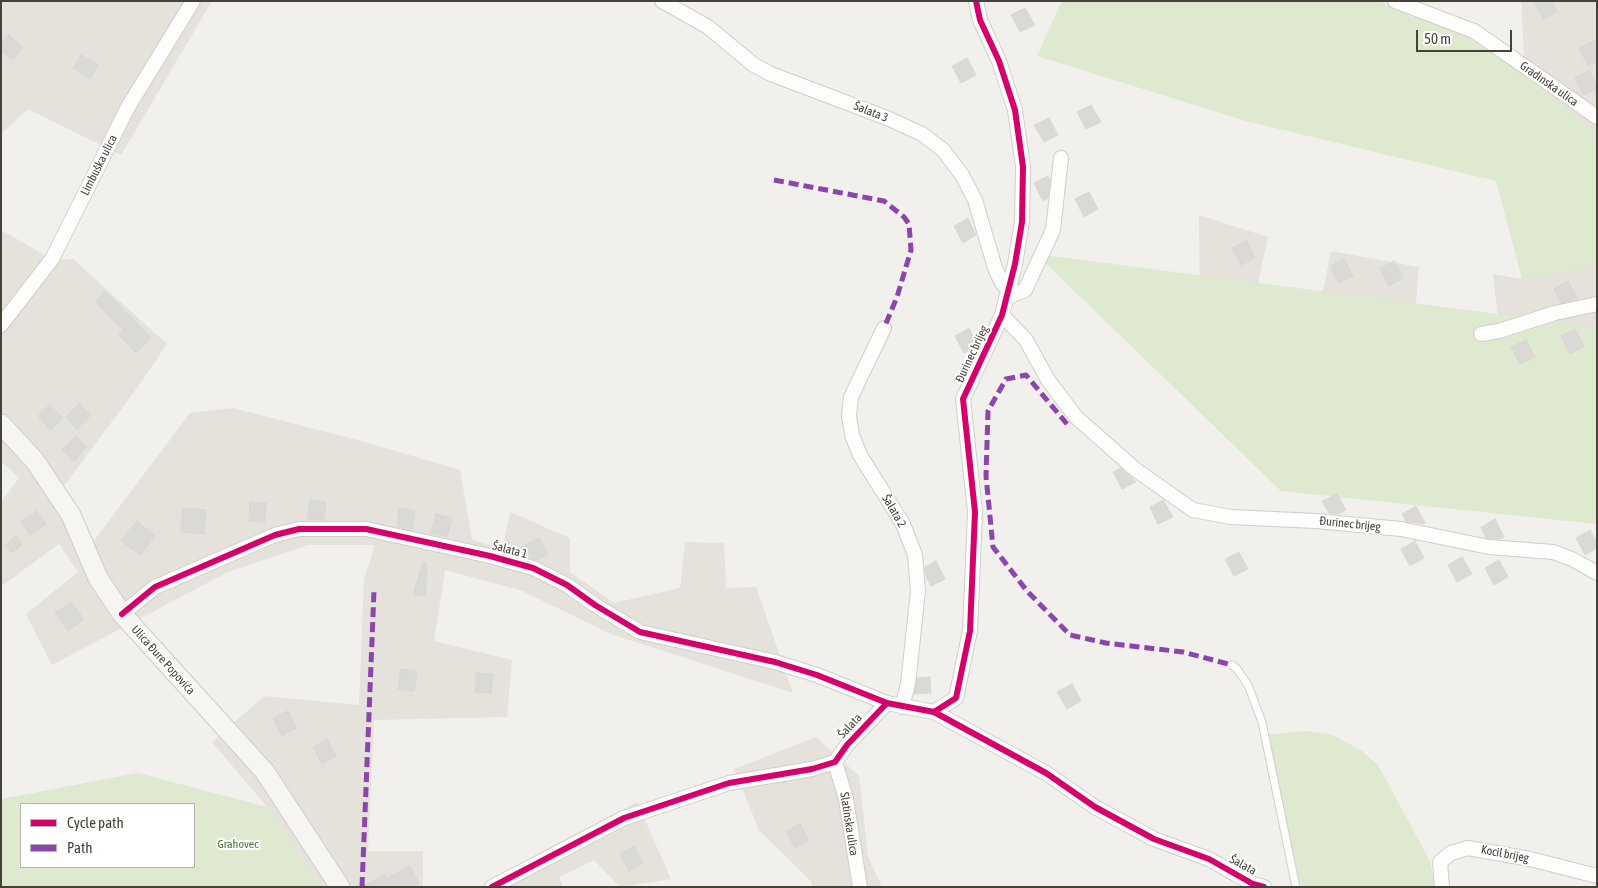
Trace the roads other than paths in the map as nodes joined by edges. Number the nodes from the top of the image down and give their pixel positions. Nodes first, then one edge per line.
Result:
1 (193, 1) edge
2 (976, 1) edge
3 (1395, 1) edge
4 (662, 2) edge
5 (1597, 117) edge
6 (1061, 158) dead end
7 (1007, 294) junction
8 (1597, 304) edge
9 (1002, 315) junction
10 (1, 325) edge
11 (884, 328) dead end
12 (1481, 334) dead end
13 (1, 424) edge
14 (1597, 573) edge
15 (122, 614) junction
16 (1232, 665) dead end
17 (887, 703) junction
18 (902, 707) junction
19 (934, 712) junction
20 (835, 762) junction
21 (1597, 876) edge
22 (340, 887) edge
23 (492, 887) edge
24 (860, 887) edge
25 (1264, 887) edge
26 (1296, 887) edge
27 (1442, 887) edge

1 - 10 street, Limbuška ulica
2 - 7 street, Đurinec brijeg
3 - 5 street, Gradinska ulica
4 - 7 street, Šalata 3
6 - 7 street
7 - 9 street, Đurinec brijeg
8 - 12 street
9 - 14 street, Đurinec brijeg
9 - 19 street, Đurinec brijeg
11 - 18 street, Šalata 2
13 - 15 street, Ulica Đure Popovića
15 - 17 street, Šalata 1
15 - 22 street, Ulica Đure Popovića
16 - 26 lane
17 - 18 street, Šalata
17 - 20 street, Šalata
18 - 19 street, Šalata
19 - 25 street, Šalata
20 - 23 street
20 - 24 street, Slatinska ulica
21 - 27 street, Kocil brijeg

